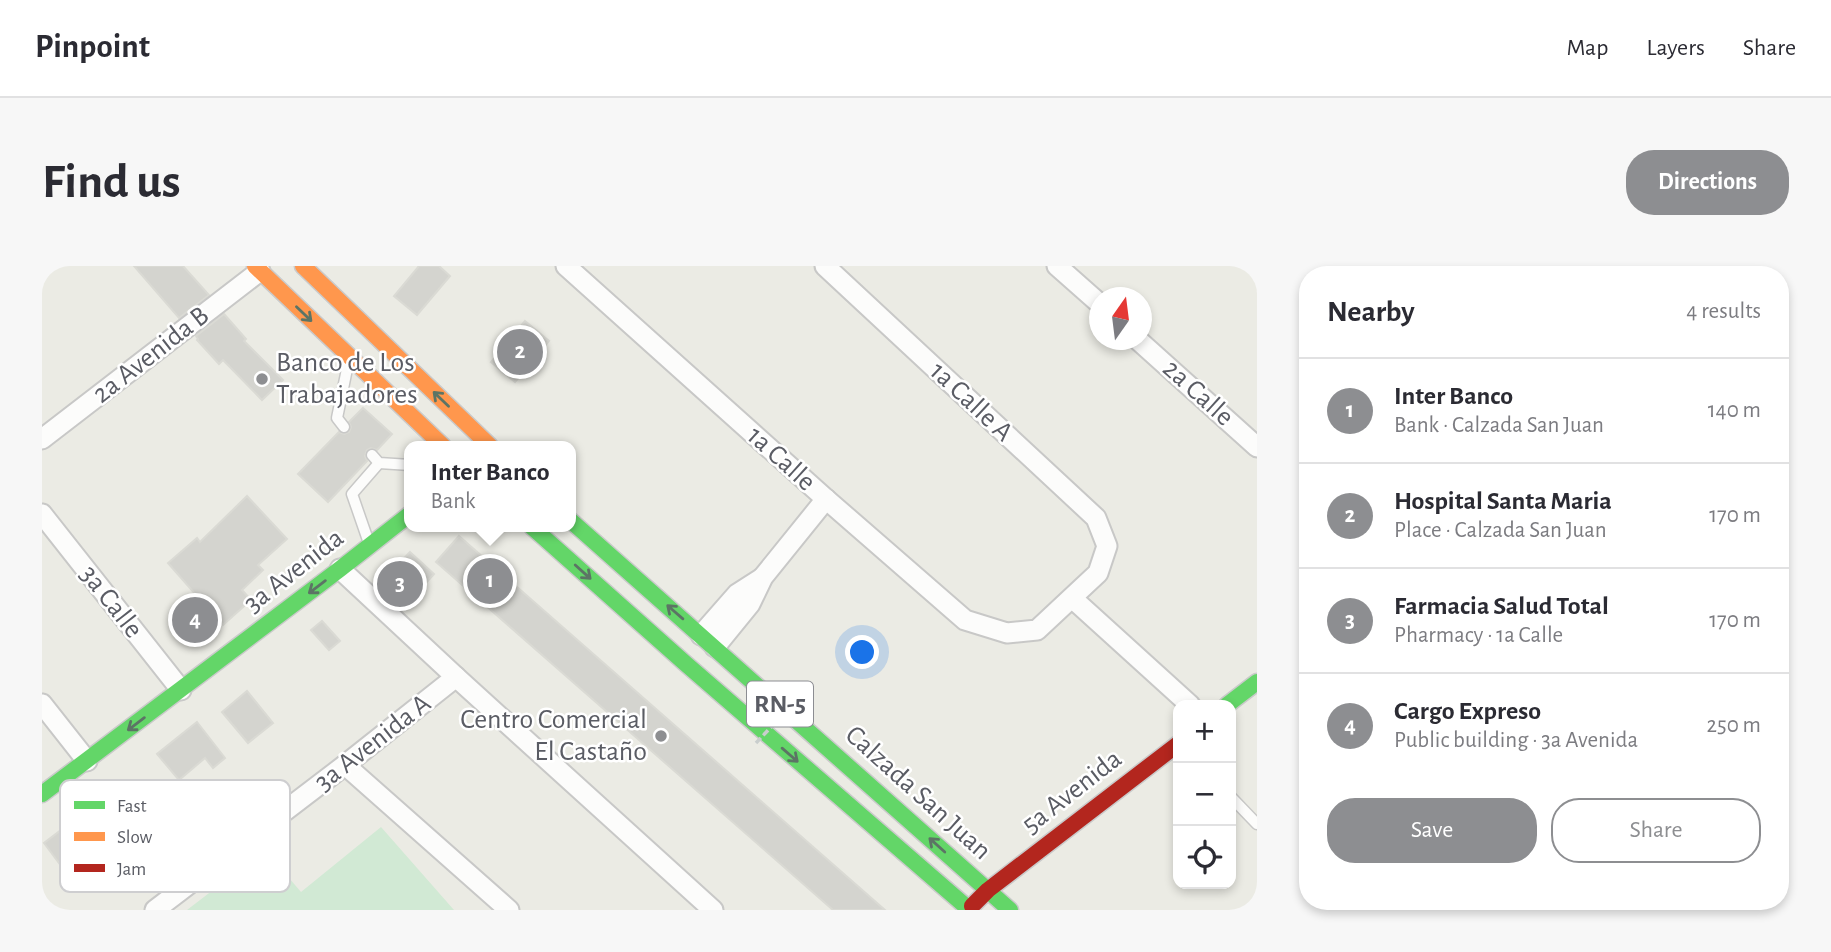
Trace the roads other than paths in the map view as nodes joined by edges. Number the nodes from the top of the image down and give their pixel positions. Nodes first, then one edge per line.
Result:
1 (566, 266) edge
2 (825, 266) edge
3 (1057, 266) edge
4 (307, 267) edge
5 (258, 269) edge
6 (1089, 294) edge
7 (1149, 350) edge
8 (349, 357) junction
9 (344, 427) dead end
10 (42, 439) edge
11 (438, 441) edge
12 (485, 441) edge
13 (1257, 447) edge
14 (404, 464) edge
15 (826, 499) junction
16 (42, 514) edge
17 (404, 519) edge
18 (576, 525) edge
19 (538, 532) edge
20 (370, 545) junction
21 (340, 569) junction
22 (1072, 598) junction
23 (708, 641) junction
24 (456, 677) junction
25 (1257, 682) edge
26 (181, 691) junction
27 (1184, 700) edge
28 (1234, 700) edge
29 (42, 704) edge
30 (1173, 748) edge
31 (87, 761) junction
32 (345, 765) junction
33 (61, 780) edge
34 (60, 781) edge
35 (42, 794) edge
36 (1236, 802) edge
37 (290, 807) edge
38 (1257, 824) edge
39 (988, 890) junction
40 (179, 892) edge
41 (155, 910) edge
42 (509, 910) edge
43 (713, 910) edge
44 (969, 910) edge
45 (1010, 910) edge

1 - 15 street, 1a Calle
2 - 22 street, 1a Calle A
3 - 6 street
12 -> 4 main road
5 -> 8 main road
5 - 10 street, 2a Avenida B
7 - 13 street, 2a Calle
8 - 9 lane
8 - 11 main road
14 - 20 lane
15 - 22 street, 1a Calle
15 - 23 street
16 - 26 street, 3a Calle
17 - 20 main road, 3a Avenida
23 -> 18 main road, Calzada San Juan / RN-5
19 -> 44 main road, Calzada San Juan / RN-5
20 - 21 main road, 3a Avenida
21 - 24 street
21 -> 26 main road, 3a Avenida
22 - 27 street
39 -> 23 main road, Calzada San Juan / RN-5
24 - 32 street, 3a Avenida A
24 - 43 street
25 - 28 main road
26 -> 31 main road, 3a Avenida
29 - 31 street
30 - 39 main road, 5a Avenida
31 - 33 main road, 3a Avenida
32 - 37 street, 3a Avenida A
32 - 42 street
34 - 35 main road, 3a Avenida
36 - 38 lane
39 - 44 main road, 5a Avenida
39 - 45 main road, Calzada San Juan / RN-5
40 - 41 street, 3a Avenida A

